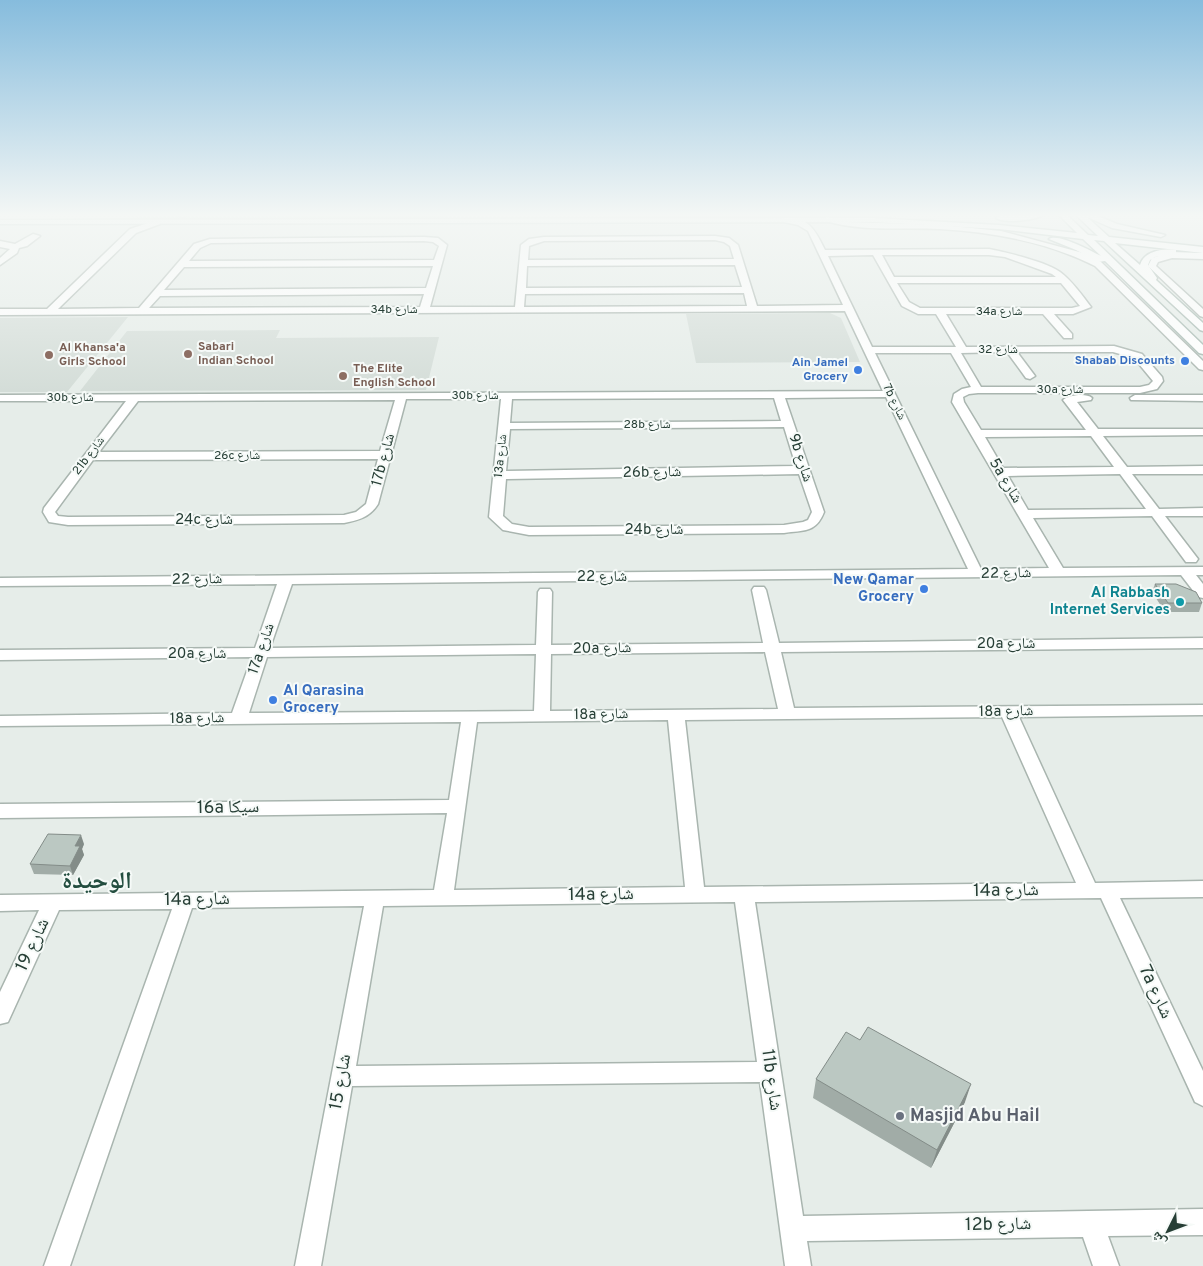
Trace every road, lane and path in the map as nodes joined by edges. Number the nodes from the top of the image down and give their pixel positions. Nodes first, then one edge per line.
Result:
1 (90, 273) edge
2 (174, 273) edge
3 (435, 273) edge
4 (521, 273) edge
5 (742, 273) edge
6 (831, 273) edge
7 (888, 273) edge
8 (1055, 273) edge
9 (1105, 273) edge
10 (1133, 273) edge
11 (1151, 273) edge
12 (1157, 273) edge
13 (1123, 274) edge
14 (892, 280) junction
15 (1064, 280) junction
16 (1152, 282) junction
17 (747, 290) junction
18 (430, 291) junction
19 (520, 291) junction
20 (158, 292) junction
21 (1148, 298) junction
22 (1140, 307) junction
23 (848, 308) junction
24 (753, 309) junction
25 (424, 310) junction
26 (519, 310) junction
27 (1046, 311) junction
28 (0, 312) edge
29 (50, 312) junction
30 (142, 312) junction
31 (940, 312) junction
32 (1203, 314) edge
33 (1203, 328) edge
34 (1068, 336) dead end
35 (869, 350) junction
36 (959, 350) junction
37 (1010, 350) junction
38 (1203, 351) edge
39 (1203, 367) edge
40 (1030, 376) dead end
41 (1154, 387) joint
42 (972, 391) junction
43 (778, 394) junction
44 (890, 394) junction
45 (401, 396) junction
46 (507, 396) junction
47 (134, 398) junction
48 (1203, 398) edge
49 (1, 399) edge
50 (789, 424) junction
51 (505, 426) junction
52 (1203, 432) edge
53 (1094, 433) junction
54 (977, 434) junction
55 (386, 455) junction
56 (88, 456) junction
57 (804, 470) junction
58 (1203, 470) edge
59 (1123, 471) junction
60 (1000, 472) junction
61 (499, 475) junction
62 (1156, 512) junction
63 (1203, 512) edge
64 (1024, 514) junction
65 (50, 516) joint
66 (358, 516) joint
67 (496, 517) joint
68 (814, 522) joint
69 (1189, 565) junction
70 (1203, 572) edge
71 (1059, 573) junction
72 (977, 574) junction
73 (286, 579) junction
74 (0, 582) edge
75 (759, 590) dead end
76 (545, 592) dead end
77 (1203, 594) edge
78 (1203, 643) edge
79 (772, 647) junction
80 (544, 650) junction
81 (260, 653) junction
82 (0, 655) edge
83 (1203, 710) edge
84 (1008, 712) junction
85 (788, 713) junction
86 (676, 714) junction
87 (470, 716) junction
88 (542, 716) junction
89 (239, 718) junction
90 (0, 720) edge
91 (457, 806) junction
92 (0, 811) edge
93 (1203, 888) edge
94 (1098, 890) junction
95 (695, 894) junction
96 (744, 894) junction
97 (443, 897) junction
98 (375, 898) junction
99 (185, 900) junction
100 (0, 902) edge
101 (52, 902) junction
102 (0, 1015) edge
103 (770, 1072) junction
104 (342, 1076) junction
105 (1203, 1094) edge
106 (1203, 1222) edge
107 (1091, 1224) junction
108 (792, 1229) junction
109 (57, 1266) edge
110 (308, 1266) edge
111 (798, 1266) edge
112 (1106, 1266) edge

1 - 29 street
2 - 20 street
3 - 18 street
4 - 19 street
5 - 17 street
6 - 23 street, 7b شارع
7 - 14 street
8 - 15 street
9 - 22 street
10 - 16 street
11 - 16 street
12 - 32 street
13 - 21 street
14 - 15 street
14 - 31 street, 34a شارع
15 - 27 street, 34a شارع
16 - 33 street
17 - 19 street
17 - 24 street
18 - 20 street
18 - 25 street
19 - 26 street
20 - 30 street
21 - 22 street
21 - 38 street
22 - 39 street
23 - 24 street, 34b شارع
23 - 35 street, 7b شارع
24 - 26 street, 34b شارع
25 - 26 street, 34b شارع
25 - 30 street, 34b شارع
27 - 31 street, 34a شارع
27 - 34 street
28 - 29 street, 34b شارع
29 - 30 street, 34b شارع
31 - 36 street
35 - 36 street, شارع 32
35 - 44 street, 7b شارع
36 - 37 street, شارع 32
36 - 42 street
37 - 40 street
37 - 41 street, شارع 32
41 - 42 street, 30a شارع
42 - 54 street, 5a شارع
43 - 44 street, 30b شارع
43 - 46 street, 30b شارع
43 - 50 street, 9b شارع
44 - 72 street, 7b شارع
45 - 46 street, 30b شارع
45 - 47 street, 30b شارع
45 - 55 street, 17b شارع
46 - 51 street, 13a شارع
47 - 49 street, 30b شارع
47 - 56 street, 21b شارع
48 - 53 street
50 - 51 street, 28b شارع
50 - 57 street, 9b شارع
51 - 61 street, 13a شارع
52 - 53 street
53 - 54 street
53 - 59 street
54 - 60 street, 5a شارع
55 - 56 street, 26c شارع
55 - 66 street, 17b شارع
56 - 65 street, 21b شارع
57 - 61 street, 26b شارع
57 - 68 street, 9b شارع
58 - 59 street
59 - 60 street
59 - 62 street
60 - 64 street, 5a شارع
61 - 67 street, 13a شارع
62 - 63 street
62 - 64 street
62 - 69 street
64 - 71 street, 5a شارع
65 - 66 street, 24c شارع
67 - 68 street, 24b شارع
69 - 70 street, شارع 22
69 - 71 street, شارع 22
69 - 77 street
71 - 72 street, شارع 22
72 - 73 street, شارع 22
73 - 74 street, شارع 22
73 - 81 street, 17a شارع
75 - 79 street
76 - 80 street
78 - 79 street, 20a شارع
79 - 80 street, 20a شارع
79 - 85 street
80 - 81 street, 20a شارع
80 - 88 street
81 - 82 street, 20a شارع
81 - 89 street, 17a شارع
83 - 84 street, 18a شارع
84 - 85 street, 18a شارع
84 - 94 street, 7a شارع
85 - 86 street, 18a شارع
86 - 88 street, 18a شارع
86 - 95 street
87 - 88 street, 18a شارع
87 - 89 street, 18a شارع
87 - 91 street
89 - 90 street, 18a شارع
91 - 92 street, 16a سيكا
91 - 97 street
93 - 94 street, 14a شارع
94 - 96 street, 14a شارع
94 - 105 street, 7a شارع
95 - 96 street, 14a شارع
95 - 97 street, 14a شارع
96 - 103 street, 11b شارع
97 - 98 street, 14a شارع
98 - 99 street, 14a شارع
98 - 104 street, شارع 15
99 - 101 street, 14a شارع
99 - 109 street
100 - 101 street, 14a شارع
101 - 102 street, شارع 19
103 - 104 street
103 - 108 street, 11b شارع
104 - 110 street, شارع 15
106 - 107 street, 12b شارع
107 - 108 street, 12b شارع
107 - 112 street
108 - 111 street, 11b شارع

